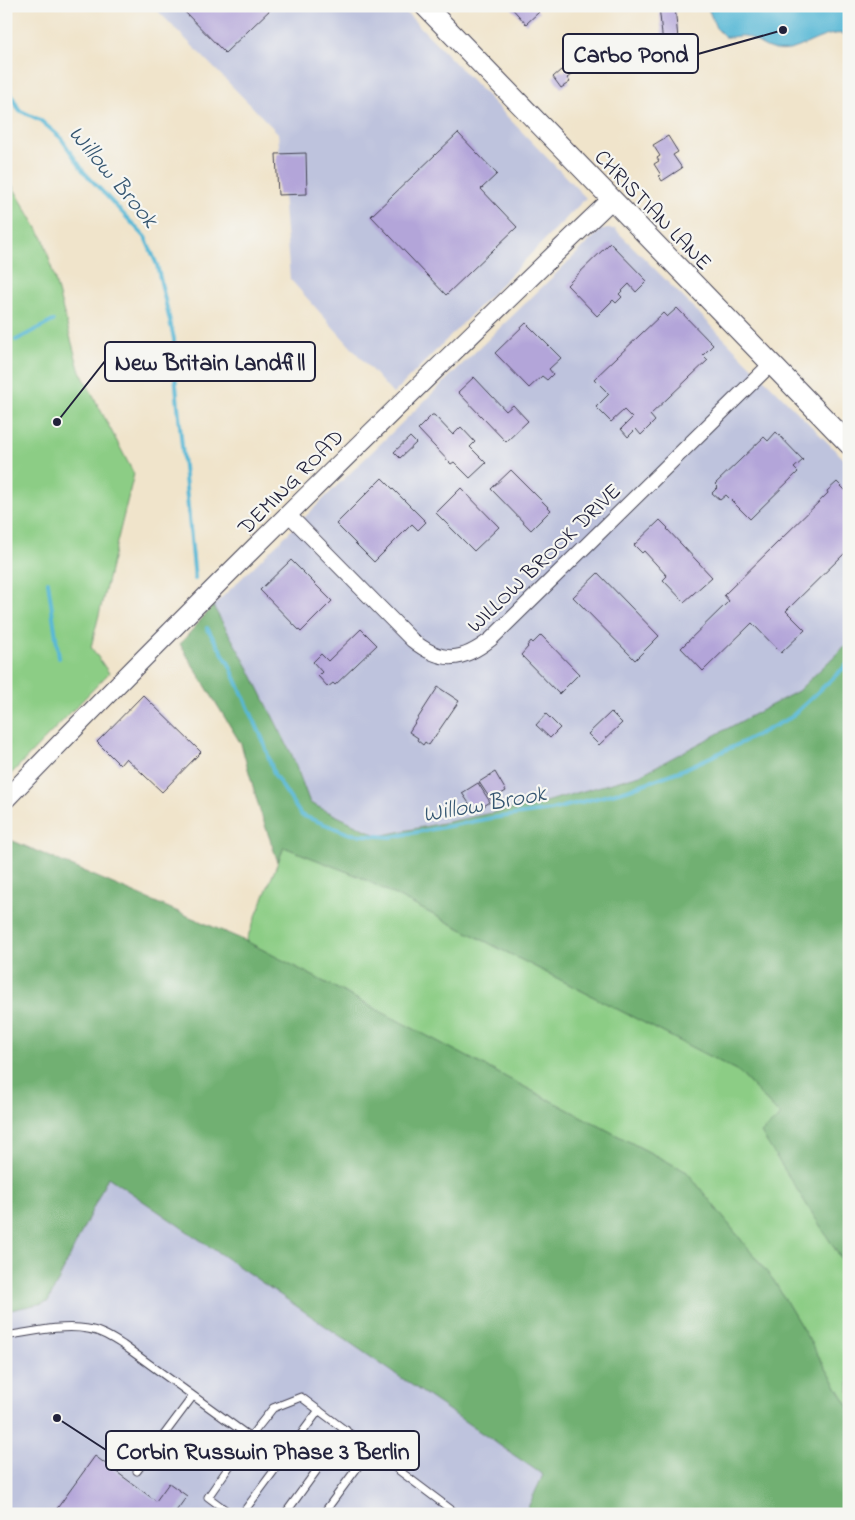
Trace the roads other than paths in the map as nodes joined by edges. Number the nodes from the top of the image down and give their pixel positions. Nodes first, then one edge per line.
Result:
1 (425, 6) edge
2 (612, 200) junction
3 (772, 363) junction
4 (849, 444) edge
5 (288, 514) junction
6 (6, 799) edge
7 (6, 1336) edge
8 (194, 1396) junction
9 (319, 1410) junction
10 (346, 1430) junction
11 (250, 1437) junction
12 (371, 1449) junction
13 (137, 1471) dead end
14 (231, 1514) edge
15 (242, 1514) edge
16 (285, 1514) edge
17 (323, 1514) edge
18 (457, 1514) edge

1 - 2 main road, CHRISTIAN LANE
2 - 3 main road, CHRISTIAN LANE
2 - 5 street, DEMING ROAD
3 - 4 main road, CHRISTIAN LANE
3 - 5 street, WILLOW BROOK DRIVE
5 - 6 street, DEMING ROAD
7 - 8 lane
8 - 11 lane
8 - 13 lane
9 - 10 lane
9 - 11 lane
9 - 15 lane
10 - 12 lane
10 - 16 lane
11 - 14 lane
12 - 17 lane
12 - 18 lane

